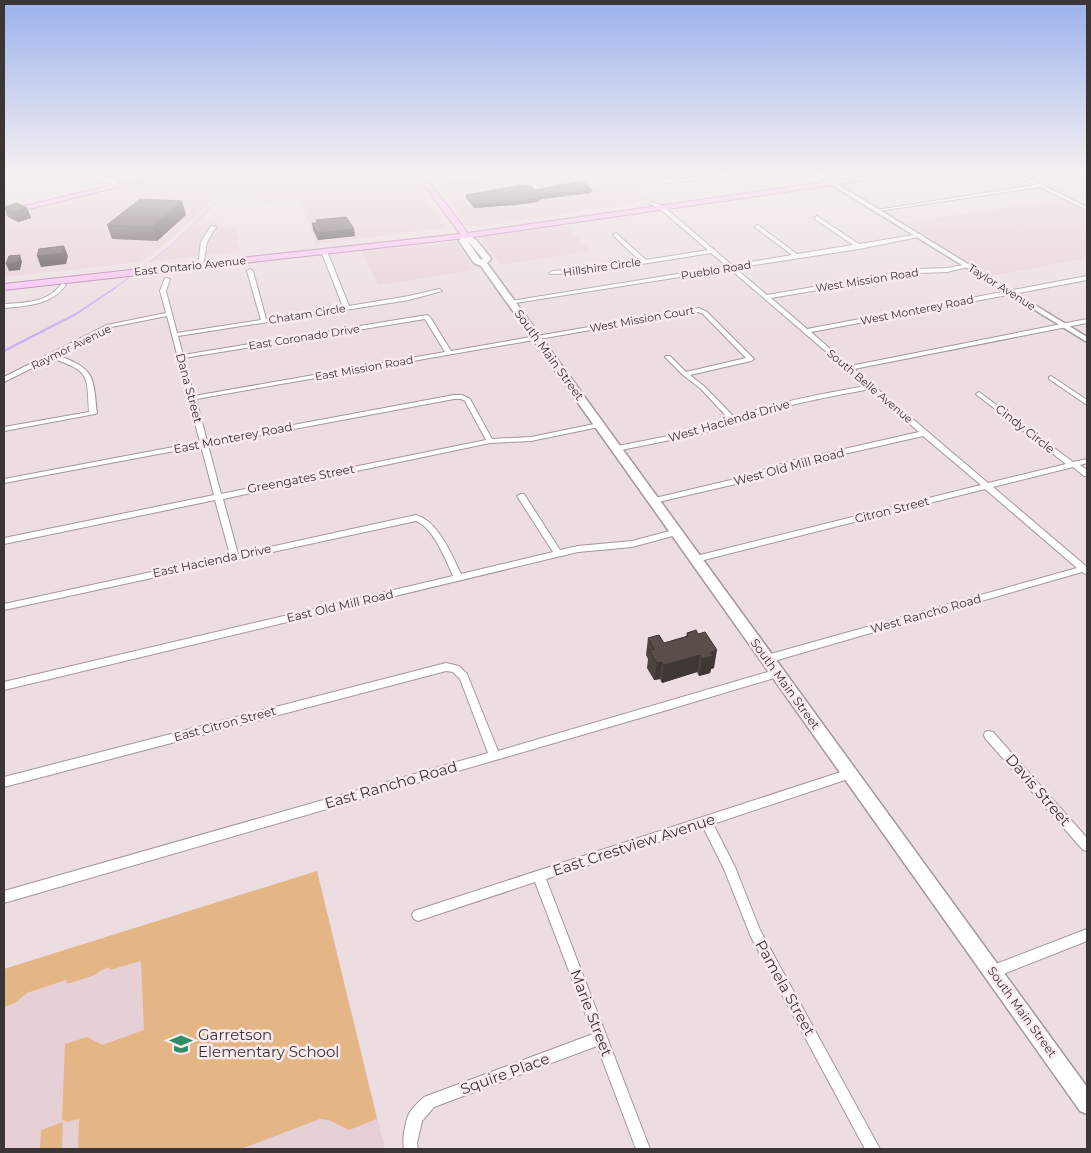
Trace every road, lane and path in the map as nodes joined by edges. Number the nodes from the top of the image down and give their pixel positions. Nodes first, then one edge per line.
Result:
1 (459, 226) edge
2 (509, 226) edge
3 (519, 226) edge
4 (683, 226) edge
5 (828, 226) edge
6 (904, 226) edge
7 (213, 227) dead end
8 (758, 227) dead end
9 (464, 233) junction
10 (616, 235) dead end
11 (920, 236) junction
12 (392, 239) junction
13 (859, 247) junction
14 (712, 250) junction
15 (324, 251) junction
16 (797, 257) junction
17 (644, 261) junction
18 (200, 262) junction
19 (969, 266) junction
20 (731, 268) junction
21 (250, 272) dead end
22 (552, 273) dead end
23 (1087, 278) edge
24 (167, 279) dead end
25 (4, 281) edge
26 (63, 285) dead end
27 (4, 287) edge
28 (439, 291) dead end
29 (1011, 292) junction
30 (766, 297) junction
31 (512, 303) junction
32 (4, 306) edge
33 (347, 308) junction
34 (169, 314) junction
35 (427, 317) joint
36 (264, 321) junction
37 (1087, 321) edge
38 (1064, 325) junction
39 (806, 331) junction
40 (175, 335) junction
41 (536, 338) junction
42 (1087, 340) edge
43 (449, 353) junction
44 (52, 356) junction
45 (180, 357) junction
46 (668, 357) dead end
47 (849, 368) junction
48 (685, 374) junction
49 (1051, 378) dead end
50 (4, 380) edge
51 (871, 387) junction
52 (979, 394) dead end
53 (192, 398) junction
54 (1087, 403) edge
55 (734, 421) junction
56 (599, 426) junction
57 (4, 429) edge
58 (925, 433) junction
59 (490, 441) junction
60 (204, 443) junction
61 (616, 449) junction
62 (1087, 460) edge
63 (1072, 464) junction
64 (1087, 474) edge
65 (4, 481) edge
66 (987, 486) junction
67 (218, 496) junction
68 (521, 496) dead end
69 (654, 500) junction
70 (677, 532) junction
71 (4, 541) edge
72 (558, 554) junction
73 (234, 556) junction
74 (696, 559) junction
75 (1086, 570) edge
76 (458, 578) junction
77 (4, 607) edge
78 (767, 659) junction
79 (778, 673) junction
80 (4, 686) edge
81 (989, 735) dead end
82 (494, 755) junction
83 (850, 774) junction
84 (4, 782) edge
85 (706, 822) junction
86 (1087, 846) edge
87 (539, 876) junction
88 (4, 898) edge
89 (418, 915) dead end
90 (1087, 935) edge
91 (993, 972) junction
92 (600, 1038) junction
93 (1087, 1104) edge
94 (415, 1117) joint
95 (411, 1149) edge
96 (643, 1149) edge
97 (873, 1149) edge

1 - 9 main road, South Main Street
2 - 9 main road
3 - 9 main road
4 - 14 street, South Belle Avenue
5 - 13 street
6 - 11 street, Taylor Avenue
7 - 18 street
8 - 16 street
9 - 12 main road, East Ontario Avenue
9 - 15 main road, East Ontario Avenue
9 - 31 main road, South Main Street
10 - 17 street
11 - 13 street, Pueblo Road
11 - 19 street, Taylor Avenue
12 - 15 main road
12 - 18 main road, East Ontario Avenue
13 - 16 street, Pueblo Road
14 - 17 street, Hillshire Circle
14 - 20 street, South Belle Avenue
15 - 18 main road, East Ontario Avenue
15 - 33 street
16 - 20 street, Pueblo Road
17 - 22 street, Hillshire Circle
18 - 25 main road, East Ontario Avenue
18 - 27 main road, East Ontario Avenue
19 - 29 street, Taylor Avenue
19 - 30 street, West Mission Road
20 - 30 street, South Belle Avenue
20 - 31 street, Pueblo Road
21 - 36 street
23 - 29 street, West Monterey Road
24 - 34 street, Dana Street
26 - 32 street
28 - 33 street, Chatam Circle
29 - 38 street, Taylor Avenue
29 - 39 street, West Monterey Road
30 - 39 street, South Belle Avenue
31 - 41 main road, South Main Street
33 - 36 street, Chatam Circle
34 - 40 street, Dana Street
34 - 44 street, Raymor Avenue
35 - 43 street
35 - 45 street, East Coronado Drive
36 - 40 street, Chatam Circle
37 - 38 street
38 - 42 street, Taylor Avenue
38 - 47 street
39 - 47 street, South Belle Avenue
40 - 45 street, Dana Street
41 - 43 street, East Mission Road
41 - 48 street, West Mission Court
41 - 56 main road, South Main Street
43 - 53 street, East Mission Road
44 - 50 street, Raymor Avenue
44 - 57 street
45 - 53 street, Dana Street
46 - 48 street
47 - 51 street, South Belle Avenue
48 - 55 street
49 - 54 street
51 - 55 street, West Hacienda Drive
51 - 58 street, South Belle Avenue
52 - 63 street, Cindy Circle
53 - 60 street, Dana Street
55 - 61 street, West Hacienda Drive
56 - 59 street, Greengates Street
56 - 61 main road, South Main Street
58 - 66 street, South Belle Avenue
58 - 69 street, West Old Mill Road
59 - 60 street, East Monterey Road
59 - 67 street, Greengates Street
60 - 65 street, East Monterey Road
60 - 67 street, Dana Street
61 - 69 main road, South Main Street
62 - 63 street, Citron Street
63 - 64 street, Cindy Circle
63 - 66 street, Citron Street
66 - 74 street, Citron Street
66 - 75 street, South Belle Avenue
67 - 71 street, Greengates Street
67 - 73 street, Dana Street
68 - 72 street
69 - 70 main road, South Main Street
70 - 72 street, East Old Mill Road
70 - 74 main road, South Main Street
72 - 76 street, East Old Mill Road
73 - 76 street, East Hacienda Drive
73 - 77 street, East Hacienda Drive
74 - 78 main road, South Main Street
75 - 78 street, West Rancho Road
76 - 80 street, East Old Mill Road
78 - 79 main road, South Main Street
79 - 82 street, East Rancho Road
79 - 83 main road, South Main Street
81 - 86 street, Davis Street
82 - 84 street, East Citron Street
82 - 88 street, East Rancho Road
83 - 85 street, East Crestview Avenue
83 - 91 main road, South Main Street
85 - 87 street, East Crestview Avenue
85 - 97 street, Pamela Street
87 - 89 street, East Crestview Avenue
87 - 92 street, Marie Street
90 - 91 street
91 - 93 main road, South Main Street
92 - 94 street, Squire Place
92 - 96 street, Marie Street
94 - 95 street

